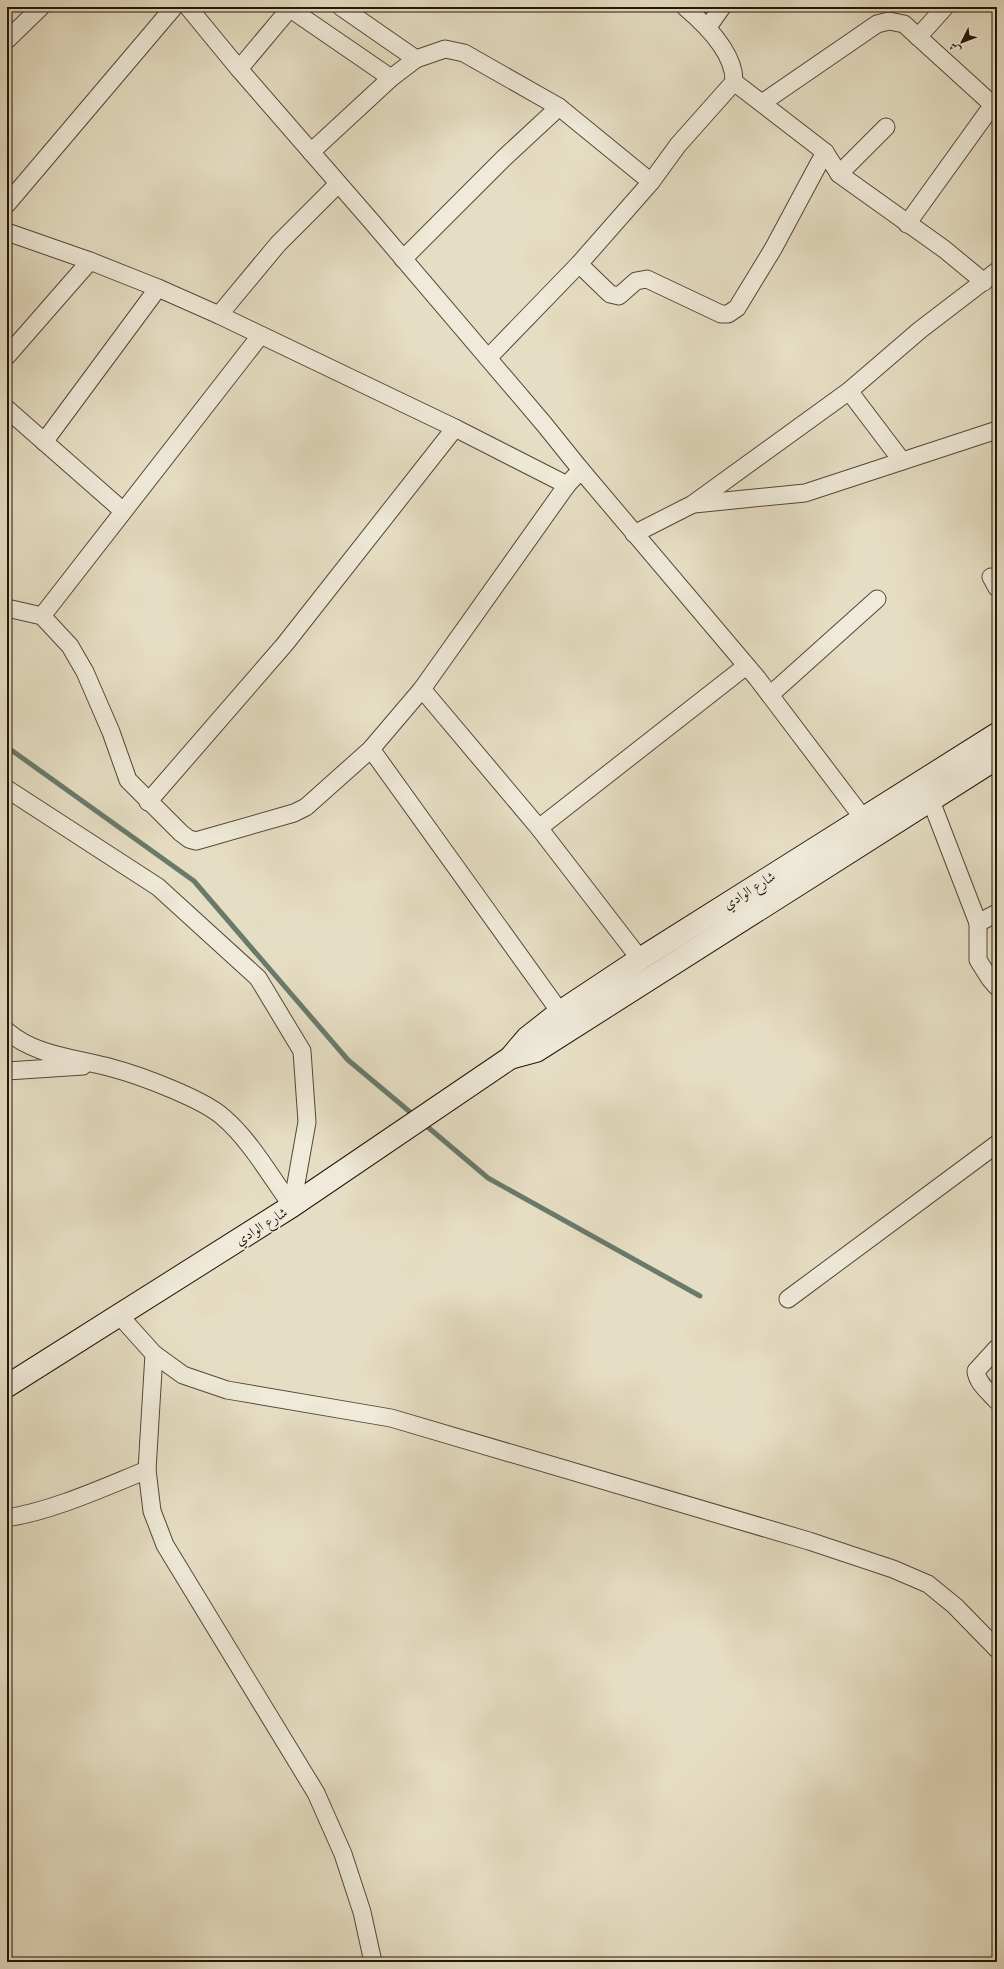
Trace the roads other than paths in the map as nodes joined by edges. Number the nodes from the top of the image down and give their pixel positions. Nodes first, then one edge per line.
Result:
1 (174, 7) edge
2 (188, 7) edge
3 (341, 7) edge
4 (685, 7) edge
5 (722, 7) edge
6 (945, 7) edge
7 (38, 8) edge
8 (290, 8) edge
9 (708, 27) junction
10 (918, 37) junction
11 (7, 40) edge
12 (416, 59) junction
13 (239, 69) junction
14 (391, 78) junction
15 (734, 82) junction
16 (995, 102) edge
17 (762, 103) junction
18 (559, 107) junction
19 (886, 127) dead end
20 (311, 152) junction
21 (825, 152) junction
22 (839, 174) junction
23 (651, 182) junction
24 (338, 184) junction
25 (7, 204) edge
26 (907, 224) junction
27 (7, 232) edge
28 (403, 259) junction
29 (90, 261) junction
30 (579, 264) junction
31 (997, 271) edge
32 (984, 282) junction
33 (158, 288) junction
34 (219, 315) junction
35 (260, 336) junction
36 (7, 356) edge
37 (488, 358) junction
38 (849, 391) junction
39 (7, 409) edge
40 (455, 428) junction
41 (997, 430) edge
42 (44, 442) junction
43 (902, 461) junction
44 (581, 470) junction
45 (567, 485) junction
46 (694, 504) junction
47 (123, 510) junction
48 (634, 534) junction
49 (877, 599) dead end
50 (7, 608) edge
51 (42, 616) junction
52 (746, 666) junction
53 (422, 689) junction
54 (770, 694) junction
55 (997, 734) edge
56 (371, 749) junction
57 (997, 758) edge
58 (7, 789) edge
59 (930, 801) junction
60 (148, 802) junction
61 (863, 818) junction
62 (539, 828) junction
63 (997, 913) edge
64 (978, 923) junction
65 (640, 959) junction
66 (997, 988) edge
67 (560, 1012) junction
68 (7, 1031) edge
69 (510, 1058) junction
70 (113, 1068) junction
71 (7, 1071) edge
72 (997, 1144) edge
73 (292, 1206) junction
74 (788, 1299) dead end
75 (119, 1315) junction
76 (997, 1348) edge
77 (154, 1354) junction
78 (7, 1386) edge
79 (997, 1401) edge
80 (147, 1470) junction
81 (7, 1518) edge
82 (997, 1649) edge
83 (372, 1962) edge

1 - 25 street
2 - 13 street
3 - 12 street
4 - 9 street
5 - 9 street
6 - 10 street
7 - 11 street
8 - 13 street
8 - 14 street
9 - 15 street
10 - 16 street
10 - 17 street
12 - 14 street
12 - 18 street
13 - 20 street
14 - 20 street
15 - 17 street
15 - 23 street
16 - 26 street
17 - 21 street
18 - 23 street
18 - 28 street
19 - 22 street
20 - 24 street
21 - 22 street
21 - 30 street
22 - 26 street
23 - 30 street
24 - 28 street
24 - 34 street
26 - 32 street
27 - 29 street
28 - 37 street
29 - 33 street
29 - 36 street
30 - 37 street
31 - 32 street
32 - 38 street
33 - 34 street
33 - 42 street
34 - 35 street
35 - 40 street
35 - 47 street
37 - 44 street
38 - 43 street
38 - 46 street
39 - 42 street
40 - 45 street
40 - 60 street
41 - 43 street
42 - 47 street
43 - 46 street
44 - 45 street
44 - 48 street
45 - 53 street
46 - 48 street
47 - 51 street
48 - 52 street
49 - 54 street
50 - 51 street
51 - 60 street
52 - 54 street
52 - 62 street
53 - 56 street
53 - 62 street
54 - 61 street
55 - 61 main road, شارع الوادي
56 - 60 street
56 - 67 street
57 - 59 main road, شارع الوادي
58 - 73 street
59 - 64 street
59 - 69 main road, شارع الوادي
61 - 65 main road, شارع الوادي
62 - 65 street
63 - 64 street
64 - 66 street
65 - 67 main road, شارع الوادي
67 - 69 main road, شارع الوادي
68 - 70 street
69 - 73 main road, شارع الوادي
70 - 71 street
70 - 73 street
72 - 74 street
73 - 75 main road, شارع الوادي
75 - 77 street
75 - 78 main road, شارع الوادي
76 - 79 street
77 - 80 street
77 - 82 street
80 - 81 street
80 - 83 street

